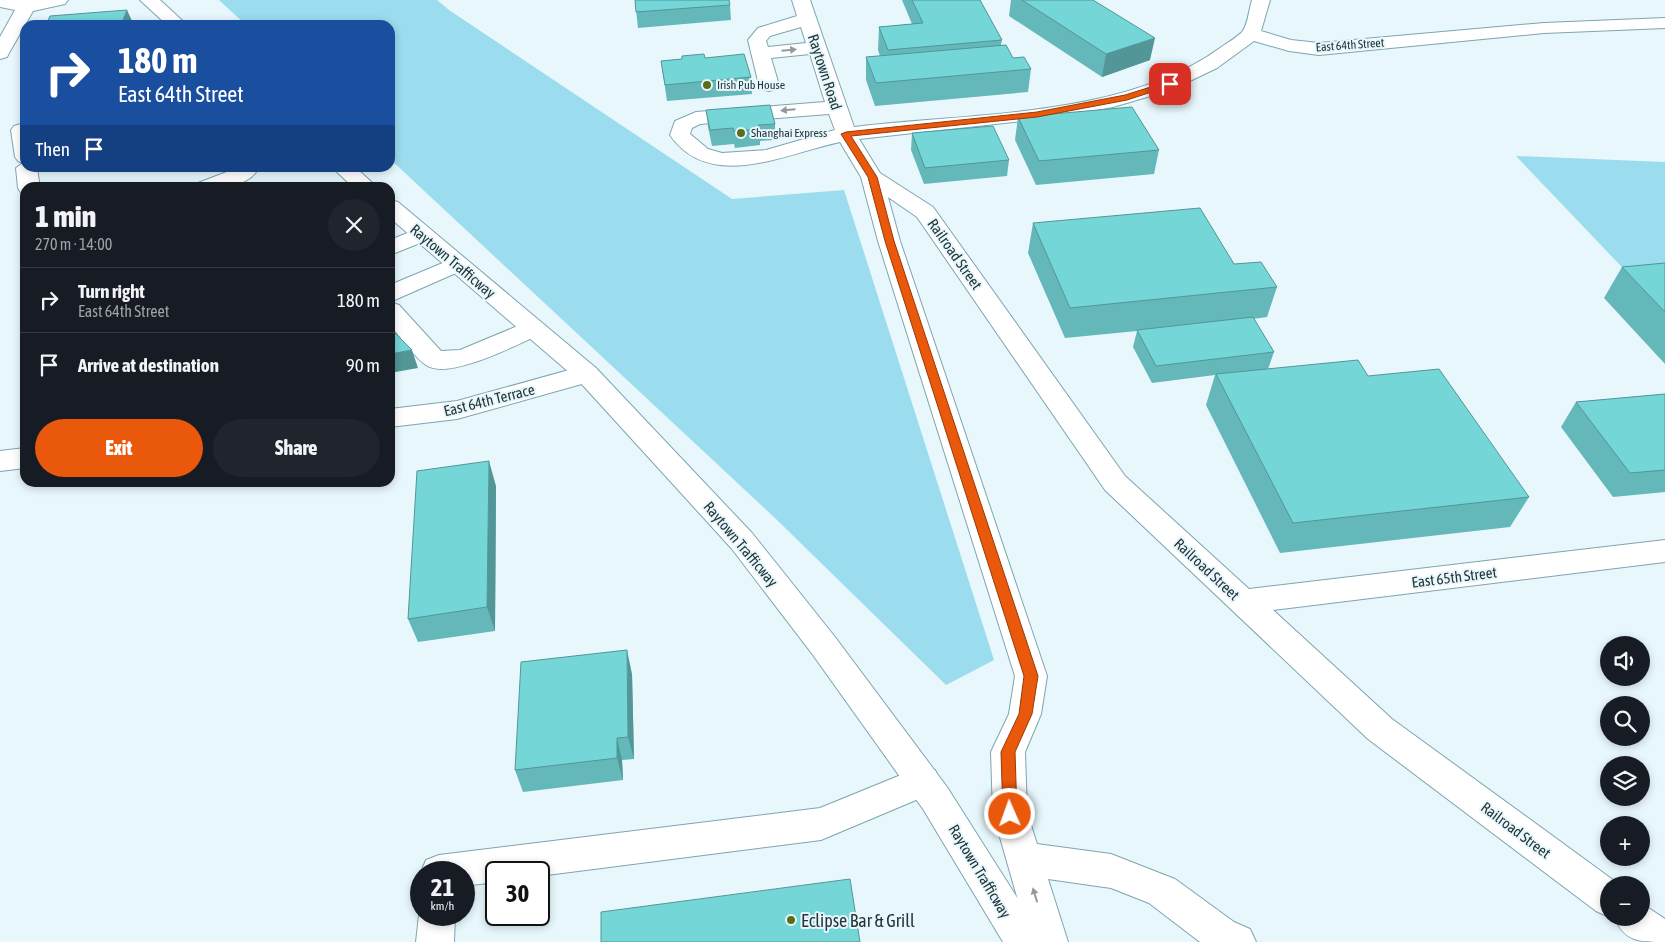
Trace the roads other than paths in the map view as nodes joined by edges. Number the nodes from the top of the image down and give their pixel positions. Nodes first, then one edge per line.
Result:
1 (59, 0) edge
2 (149, 0) edge
3 (801, 0) edge
4 (1261, 0) edge
5 (0, 2) edge
6 (28, 3) edge
7 (807, 19) junction
8 (172, 20) edge
9 (1665, 23) edge
10 (7, 29) edge
11 (1251, 34) junction
12 (759, 46) junction
13 (817, 48) junction
14 (0, 53) edge
15 (769, 85) dead end
16 (836, 107) junction
17 (20, 129) edge
18 (0, 132) edge
19 (846, 134) junction
20 (241, 172) edge
21 (349, 172) edge
22 (872, 177) junction
23 (219, 182) edge
24 (361, 182) edge
25 (395, 211) edge
26 (422, 234) junction
27 (395, 246) edge
28 (458, 264) junction
29 (395, 292) edge
30 (395, 316) edge
31 (532, 328) junction
32 (587, 374) junction
33 (395, 417) edge
34 (20, 459) edge
35 (0, 461) edge
36 (1665, 551) edge
37 (1242, 602) junction
38 (923, 781) junction
39 (1024, 859) junction
40 (475, 867) edge
41 (1600, 892) edge
42 (436, 926) edge
43 (1644, 926) edge
44 (1226, 940) edge
45 (1665, 941) edge
46 (435, 942) edge
47 (1024, 942) edge
48 (1049, 942) edge

1 - 6 street
2 - 8 street
3 - 7 street, Raytown Road
4 - 11 street
5 - 6 street
6 - 10 street
7 - 12 street
7 - 13 street, Raytown Road
9 - 11 street, East 64th Street
10 - 14 street
11 - 19 street
12 -> 13 street
12 - 15 street
13 - 16 street, Raytown Road
16 - 19 street, Raytown Road
16 -> 19 street
17 - 18 street
19 - 22 street, Raytown Road
20 - 23 street
21 - 24 street
22 - 37 street, Railroad Street
22 - 39 street, Raytown Road
25 - 26 street, Raytown Trafficway
26 - 27 street
26 - 28 street, Raytown Trafficway
28 - 29 street
28 - 31 street, Raytown Trafficway
30 - 31 street
31 - 32 street, Raytown Trafficway
32 - 33 street, East 64th Terrace
32 - 38 street, Raytown Trafficway
34 - 35 street
36 - 37 street, East 65th Street
37 - 41 street, Railroad Street
38 - 40 street
38 - 47 street, Raytown Trafficway
39 - 44 street
48 -> 39 street, Raytown Road
42 - 46 street
43 - 45 street

